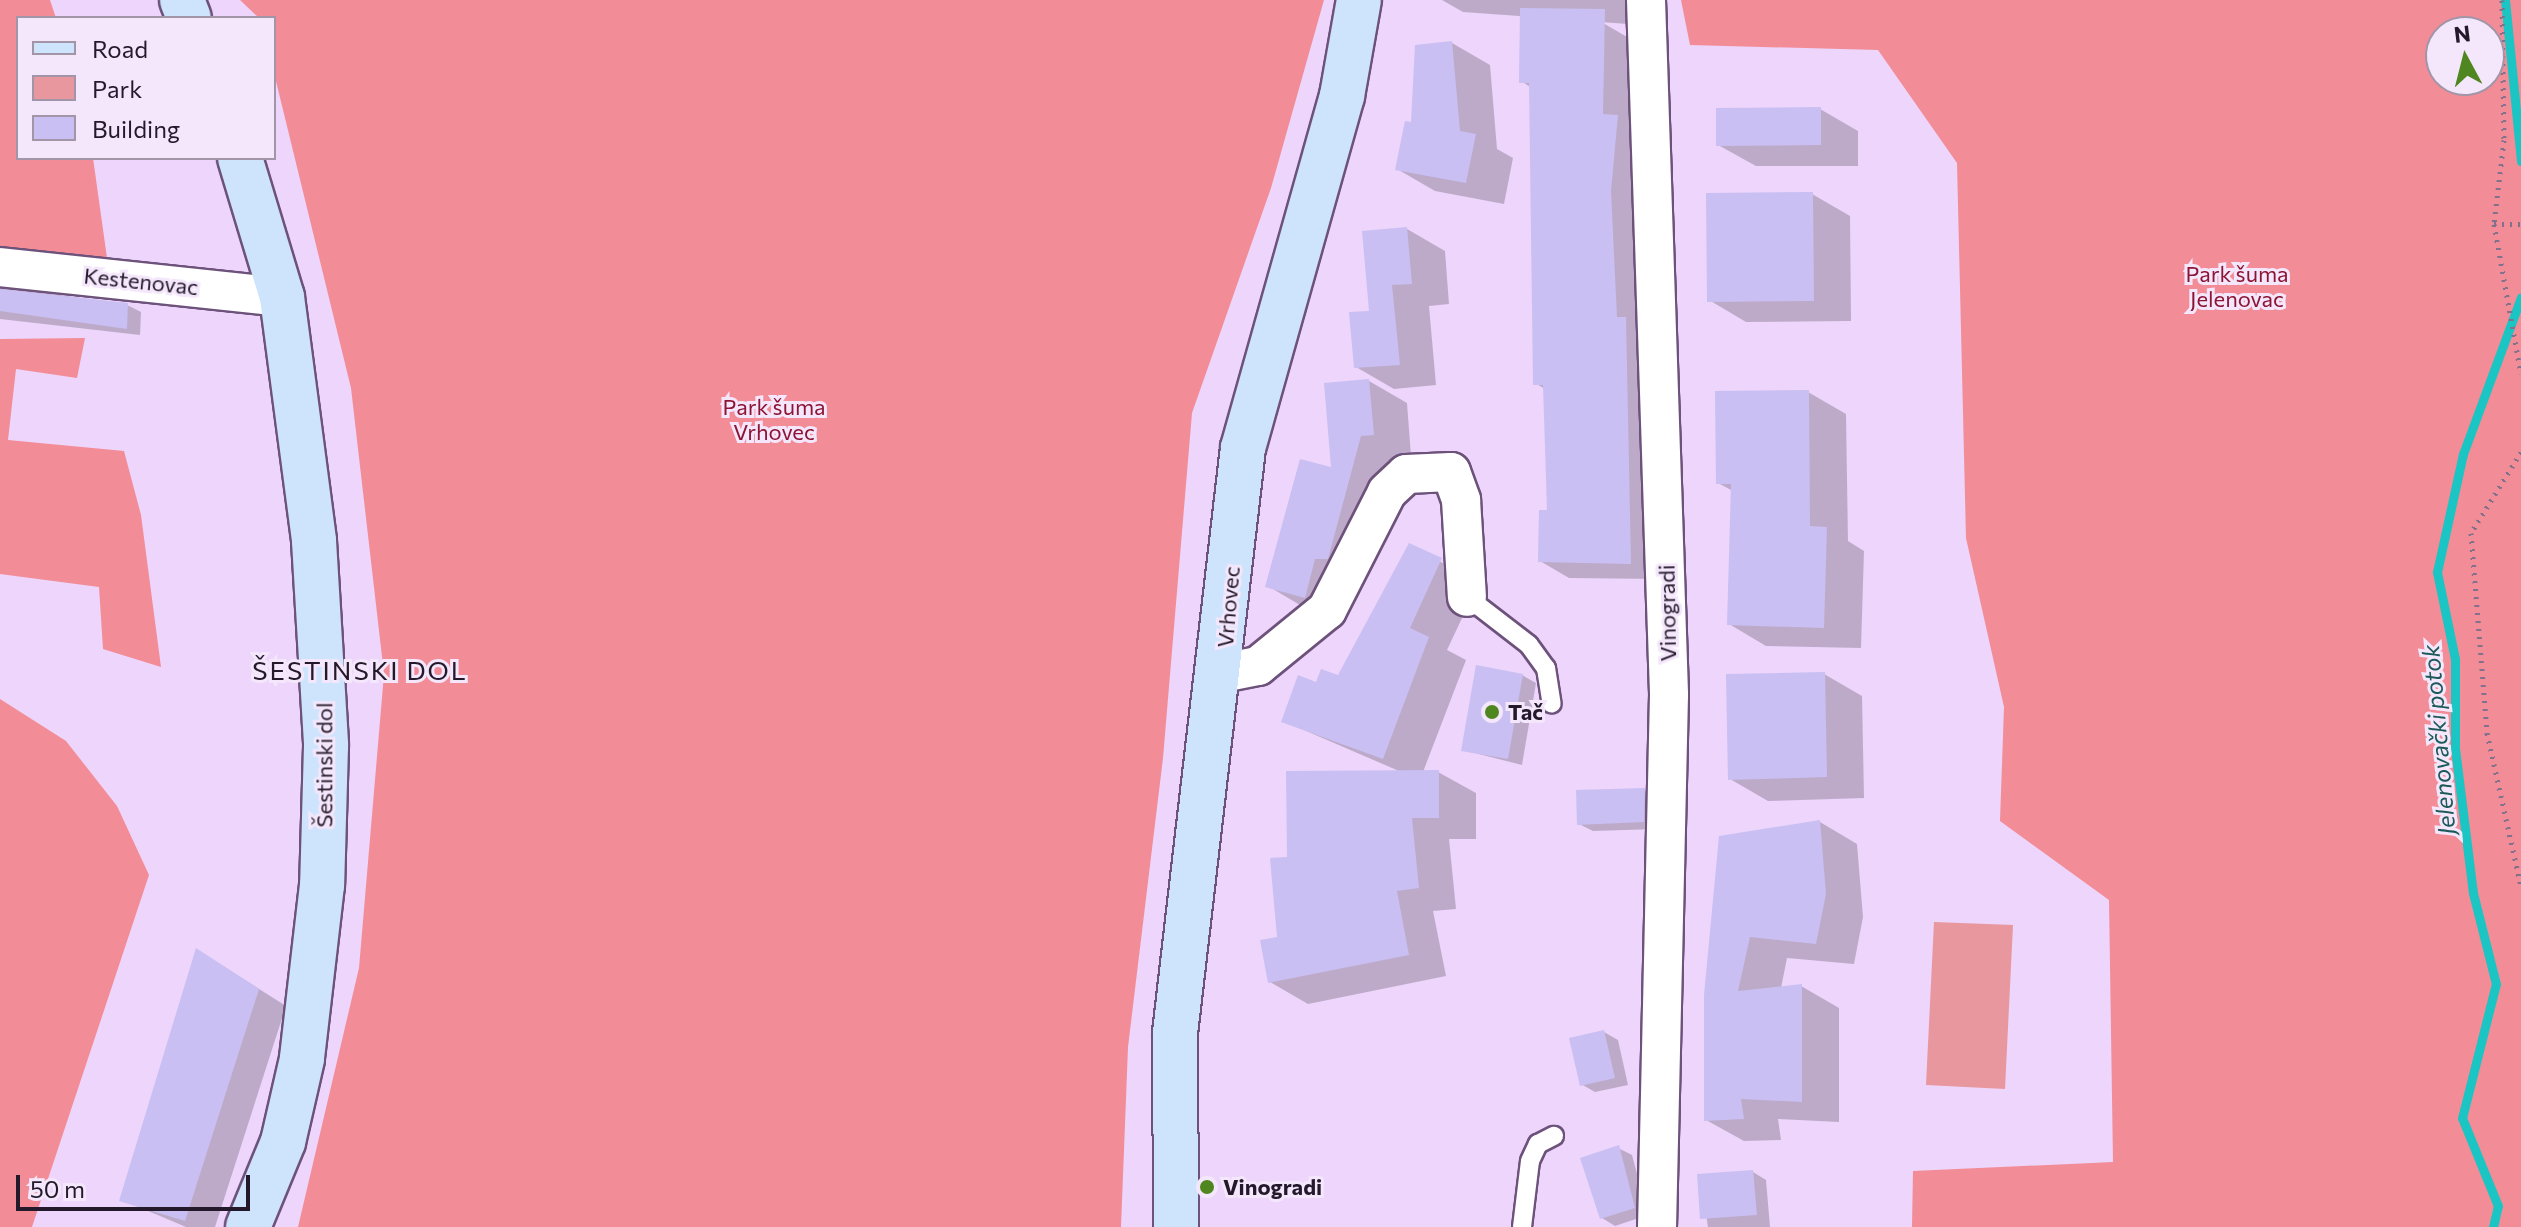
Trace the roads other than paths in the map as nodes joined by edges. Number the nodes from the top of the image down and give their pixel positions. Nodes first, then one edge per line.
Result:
1 (1359, 0) edge
2 (1646, 0) edge
3 (241, 160) edge
4 (0, 267) edge
5 (282, 297) junction
6 (1467, 597) joint
7 (1222, 673) junction
8 (1552, 704) dead end
9 (1554, 1136) dead end
10 (248, 1227) edge
11 (1176, 1227) edge
12 (1522, 1227) edge
13 (1657, 1227) edge

1 - 7 street, Vrhovec
2 - 13 street, Vinogradi
3 - 5 street, Šestinski dol
4 - 5 street, Kestenovac
5 - 10 street, Šestinski dol
6 - 7 street
6 - 8 lane
7 - 11 street, Vrhovec
9 - 12 lane

